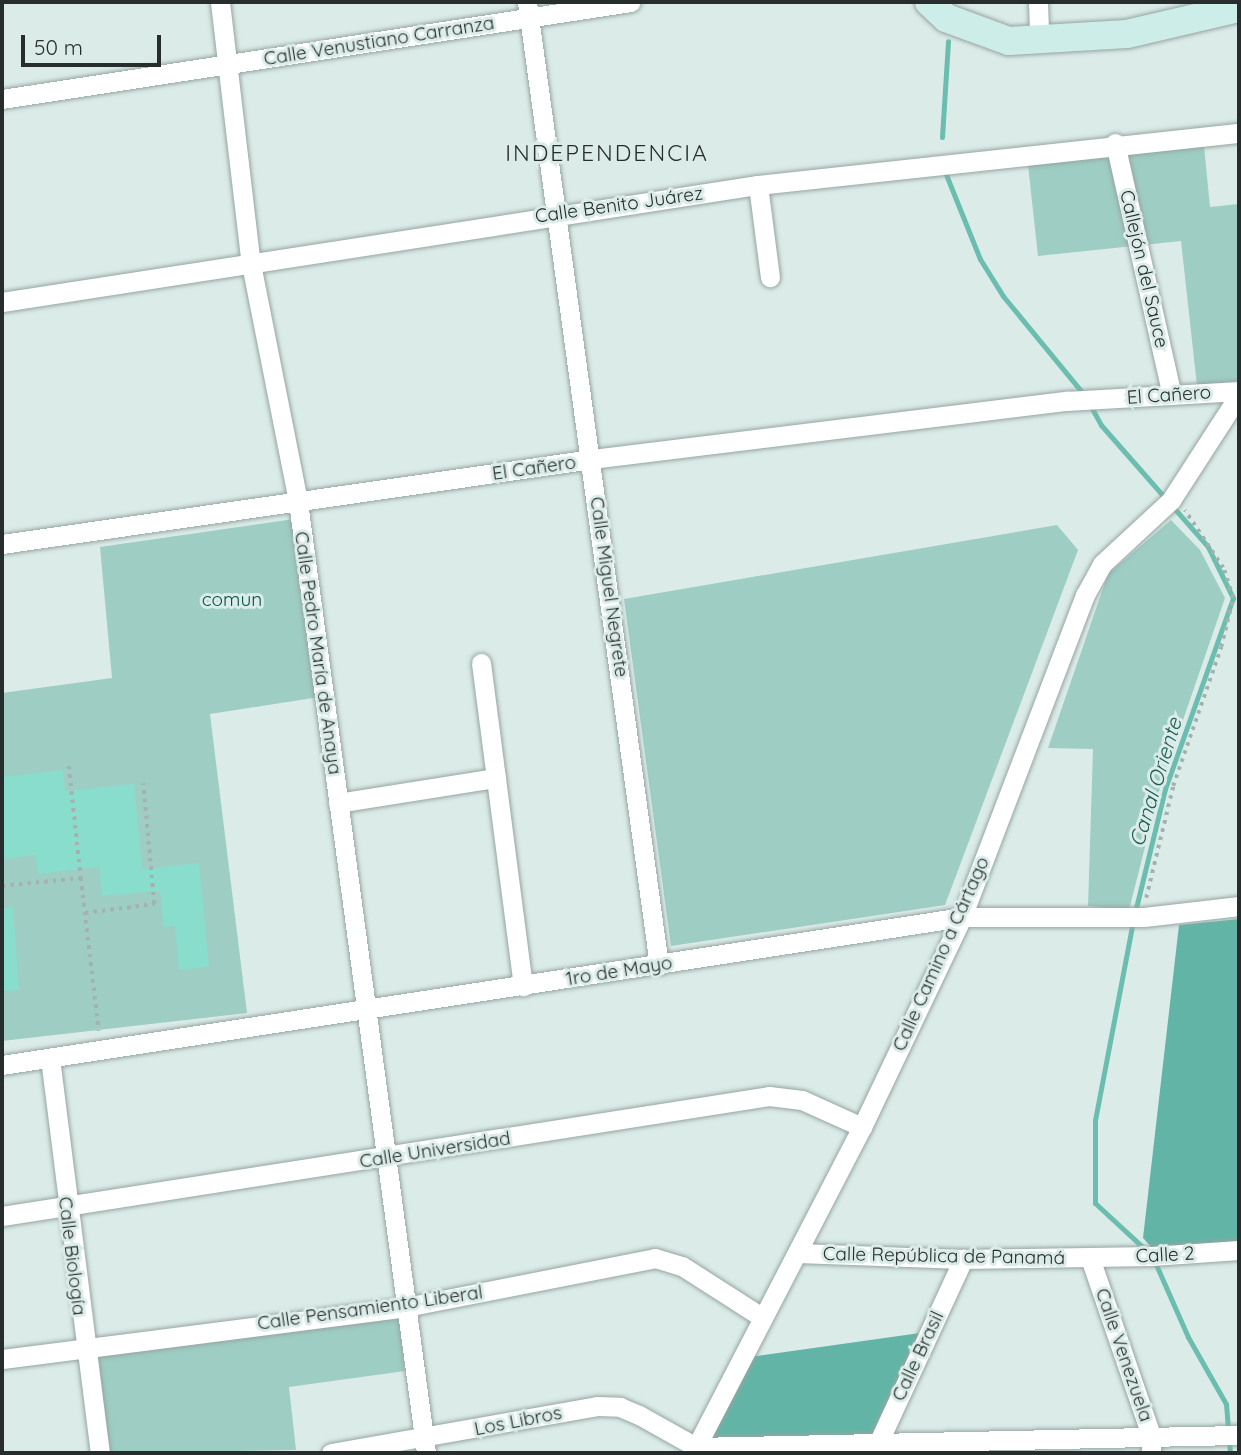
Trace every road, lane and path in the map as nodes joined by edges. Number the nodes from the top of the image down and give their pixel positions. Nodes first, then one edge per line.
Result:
1 (220, 2) edge
2 (631, 2) edge
3 (929, 2) edge
4 (1038, 2) edge
5 (1239, 8) edge
6 (528, 10) edge
7 (1039, 39) junction
8 (230, 64) junction
9 (2, 99) edge
10 (1239, 133) edge
11 (1115, 143) junction
12 (758, 185) junction
13 (557, 213) junction
14 (251, 264) junction
15 (770, 276) dead end
16 (2, 302) edge
17 (1239, 393) edge
18 (1172, 395) junction
19 (592, 459) junction
20 (1172, 498) junction
21 (298, 502) junction
22 (2, 544) edge
23 (481, 663) dead end
24 (69, 766) dead end
25 (496, 778) junction
26 (143, 784) dead end
27 (338, 803) junction
28 (81, 878) junction
29 (2, 886) edge
30 (1239, 906) edge
31 (85, 913) junction
32 (962, 917) junction
33 (1144, 917) junction
34 (659, 965) junction
35 (523, 986) junction
36 (367, 1011) junction
37 (101, 1051) junction
38 (50, 1058) junction
39 (2, 1065) edge
40 (862, 1127) junction
41 (386, 1158) junction
42 (66, 1207) junction
43 (2, 1216) edge
44 (1239, 1250) edge
45 (797, 1253) junction
46 (1090, 1258) junction
47 (963, 1259) junction
48 (406, 1307) junction
49 (763, 1318) junction
50 (84, 1349) junction
51 (2, 1359) edge
52 (1239, 1435) edge
53 (1151, 1444) edge
54 (425, 1446) edge
55 (1007, 1446) edge
56 (876, 1448) edge
57 (694, 1450) edge
58 (100, 1453) edge
59 (331, 1453) edge

1 - 8 street, Calle Pedro María de Anaya
2 - 6 street, Calle Venustiano Carranza
3 - 7 main road
4 - 7 street
5 - 7 main road
6 - 8 street, Calle Venustiano Carranza
6 - 13 street, Calle Miguel Negrete
8 - 9 street, Calle Venustiano Carranza
8 - 14 street, Calle Pedro María de Anaya
10 - 11 street, Calle Benito Juárez
11 - 12 street, Calle Benito Juárez
11 - 18 street, Callejón del Sauce
12 - 13 street, Calle Benito Juárez
12 - 15 street
13 - 14 street, Calle Benito Juárez
13 - 19 street, Calle Miguel Negrete
14 - 16 street, Calle Benito Juárez
14 - 21 street, Calle Pedro María de Anaya
17 - 18 street, El Cañero
17 - 20 street, Calle Camino a Cártago
18 - 19 street, El Cañero
19 - 21 street, El Cañero
19 - 34 street, Calle Miguel Negrete
20 - 32 street, Calle Camino a Cártago
20 - 33 path
21 - 22 street, El Cañero
21 - 27 street, Calle Pedro María de Anaya
23 - 25 street
24 - 28 path
25 - 27 street
25 - 35 street
26 - 31 path
27 - 36 street, Calle Pedro María de Anaya
28 - 29 path
28 - 31 path
30 - 33 street, 1ro de Mayo
31 - 37 path
32 - 33 street, 1ro de Mayo
32 - 34 street, 1ro de Mayo
32 - 40 street, Calle Camino a Cártago
34 - 35 street, 1ro de Mayo
35 - 36 street, 1ro de Mayo
36 - 37 street, 1ro de Mayo
36 - 41 street, Calle Pedro María de Anaya
37 - 38 street, 1ro de Mayo
38 - 39 street, 1ro de Mayo
38 - 42 street, Calle Biología
40 - 41 street, Calle Universidad
40 - 45 street, Calle Camino a Cártago
41 - 42 street, Calle Universidad
41 - 48 street, Calle Pedro María de Anaya
42 - 43 street, Calle Universidad
42 - 50 street, Calle Biología
44 - 46 street, Calle 2
45 - 47 street, Calle República de Panamá
45 - 49 street, Calle Camino a Cártago
46 - 47 street, Calle República de Panamá
46 - 53 street, Calle Venezuela
47 - 56 street, Calle Brasil
48 - 49 street, Calle Pensamiento Liberal
48 - 50 street, Calle Pensamiento Liberal
48 - 54 street, Calle Pedro María de Anaya
49 - 57 street, Calle Camino a Cártago
50 - 51 street, Calle Pensamiento Liberal
50 - 58 street, Calle Biología
52 - 53 street
53 - 55 street
54 - 57 street, Los Libros
54 - 59 street, Los Libros
55 - 56 street
56 - 57 street

